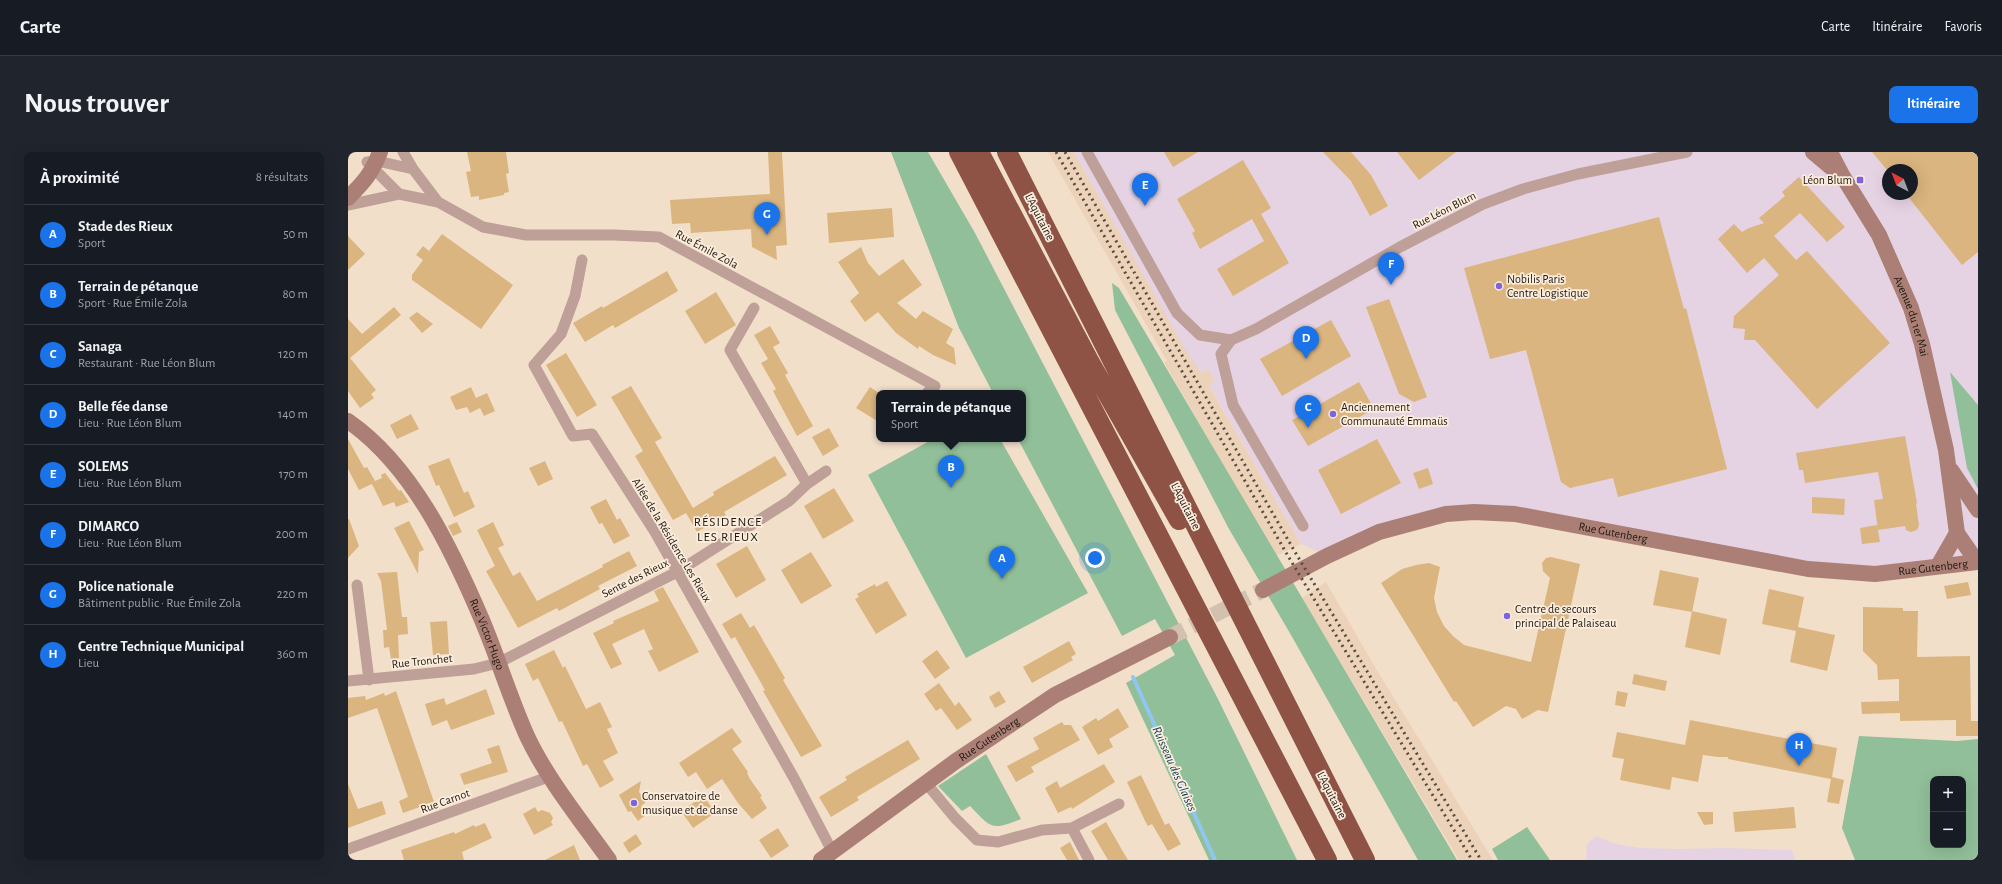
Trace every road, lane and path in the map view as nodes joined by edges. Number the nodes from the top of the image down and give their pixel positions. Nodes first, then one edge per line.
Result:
1 (403, 152) edge
2 (959, 152) edge
3 (980, 152) edge
4 (1007, 152) edge
5 (1087, 152) edge
6 (1687, 152) edge
7 (1813, 152) edge
8 (1830, 152) edge
9 (374, 159) edge
10 (413, 169) junction
11 (1842, 175) junction
12 (348, 191) edge
13 (399, 194) junction
14 (348, 198) edge
15 (438, 202) junction
16 (348, 205) edge
17 (582, 260) dead end
18 (754, 308) dead end
19 (1231, 340) junction
20 (930, 390) edge
21 (348, 421) edge
22 (1950, 469) junction
23 (826, 471) dead end
24 (807, 484) junction
25 (1978, 510) edge
26 (1303, 526) dead end
27 (1957, 533) junction
28 (1978, 561) edge
29 (1938, 566) junction
30 (676, 572) junction
31 (357, 584) dead end
32 (1263, 590) tunnel mouth
33 (1170, 637) tunnel mouth
34 (1254, 640) junction
35 (498, 663) junction
36 (369, 680) junction
37 (348, 681) edge
38 (551, 776) junction
39 (926, 783) junction
40 (1119, 804) dead end
41 (1072, 828) junction
42 (348, 849) edge
43 (826, 856) edge
44 (609, 860) edge
45 (1089, 860) edge
46 (1327, 860) edge
47 (1365, 860) edge

1 - 10 street
2 - 46 highway
3 - 34 highway
4 - 34 highway, L'Aquitaine
5 - 19 street
6 - 19 street, Rue Léon Blum
7 - 11 street, Avenue du 1er Mai
8 - 11 street, Avenue du 1er Mai
9 - 10 street
9 - 12 street
9 - 13 street
9 - 14 street
10 - 15 street
11 - 22 street, Avenue du 1er Mai
13 - 15 street
13 - 16 street
15 - 20 street, Rue Émile Zola
17 - 30 street, Allée de la Résidence Les Rieux
18 - 24 street
19 - 26 street
21 - 35 street, Rue Victor Hugo
22 - 25 street, Avenue du 1er Mai
22 - 27 street, Avenue du 1er Mai
23 - 24 street, Sente des Rieux
24 - 30 street, Sente des Rieux
27 - 28 street, Avenue du 1er Mai
27 - 29 street
28 - 29 street, Rue Gutenberg
29 - 32 street, Rue Gutenberg
30 - 35 street, Sente des Rieux
30 - 43 street, Allée de la Résidence Les Rieux
31 - 36 street
33 - 39 street, Rue Gutenberg
34 - 47 highway, L'Aquitaine
35 - 36 street, Rue Tronchet
35 - 38 street, Rue Victor Hugo
36 - 37 street, Rue Tronchet
38 - 42 street, Rue Carnot
38 - 44 street, Rue Victor Hugo
39 - 41 street
39 - 43 street, Rue Gutenberg
40 - 41 street
41 - 45 street

